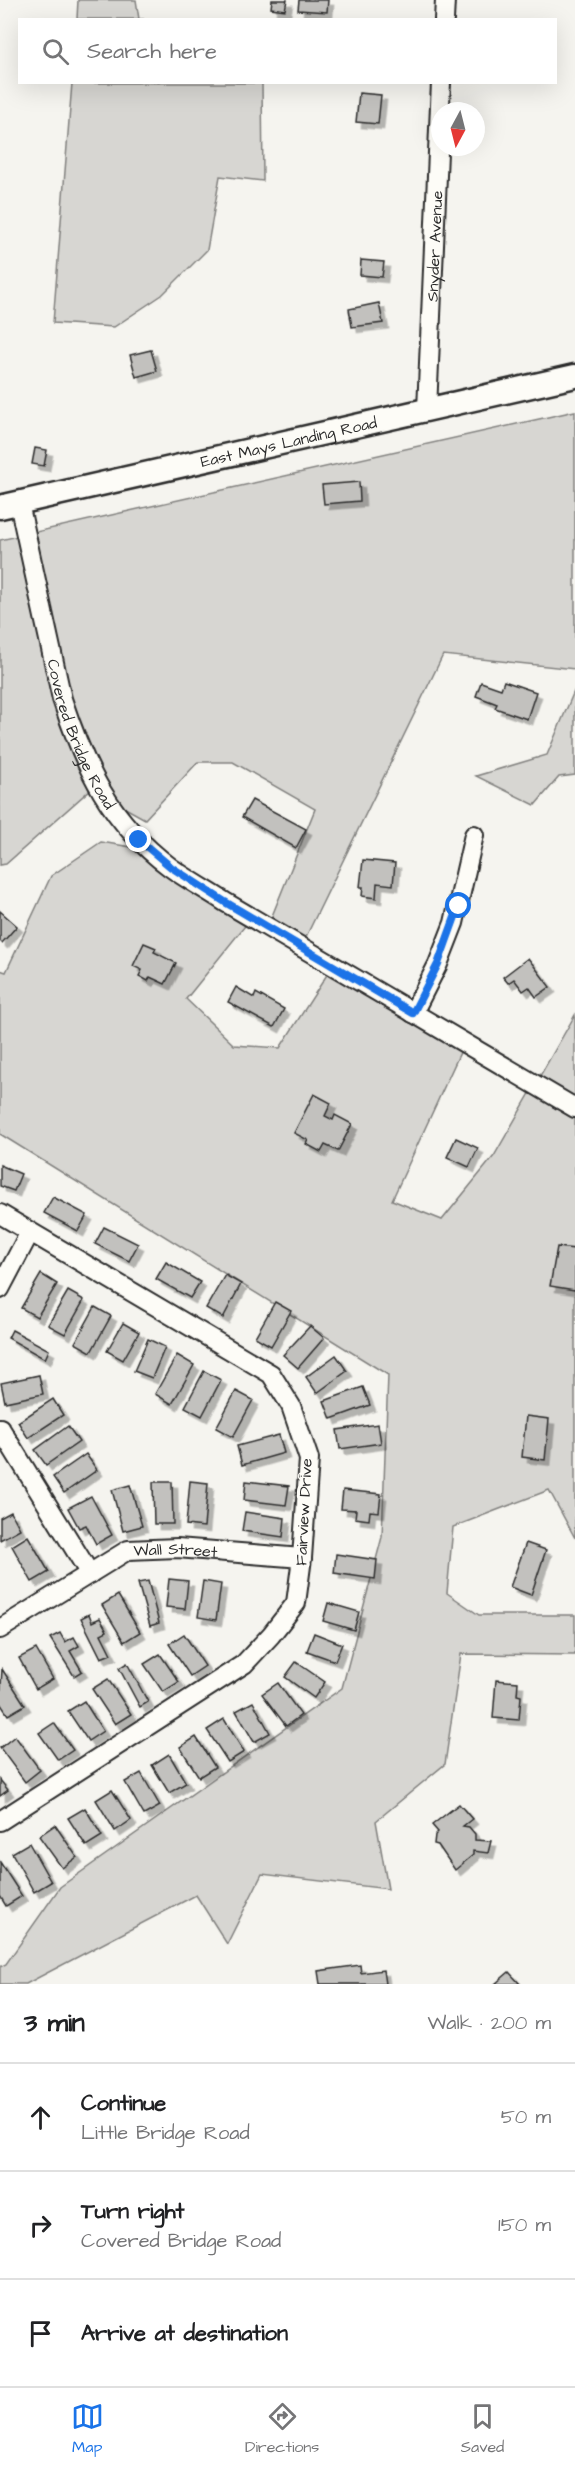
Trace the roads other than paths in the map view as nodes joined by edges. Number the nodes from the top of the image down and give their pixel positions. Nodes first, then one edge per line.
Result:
1 (445, 0) edge
2 (444, 18) edge
3 (441, 84) edge
4 (575, 376) edge
5 (427, 410) junction
6 (10, 505) edge
7 (474, 835) dead end
8 (413, 1013) junction
9 (575, 1108) edge
10 (0, 1214) edge
11 (30, 1232) junction
12 (0, 1289) edge
13 (0, 1428) edge
14 (302, 1558) junction
15 (90, 1574) junction
16 (0, 1629) edge
17 (0, 1821) edge

1 - 2 street
3 - 5 street, Snyder Avenue
4 - 5 main road, East Mays Landing Road
5 - 6 main road, East Mays Landing Road
6 - 8 street, Covered Bridge Road
7 - 8 street
8 - 9 street, Covered Bridge Road
10 - 11 street, Fairview Drive
11 - 12 street
11 - 14 street, Fairview Drive
13 - 15 street
14 - 15 street, Wall Street
14 - 17 street, Fairview Drive
15 - 16 street, Wall Street

